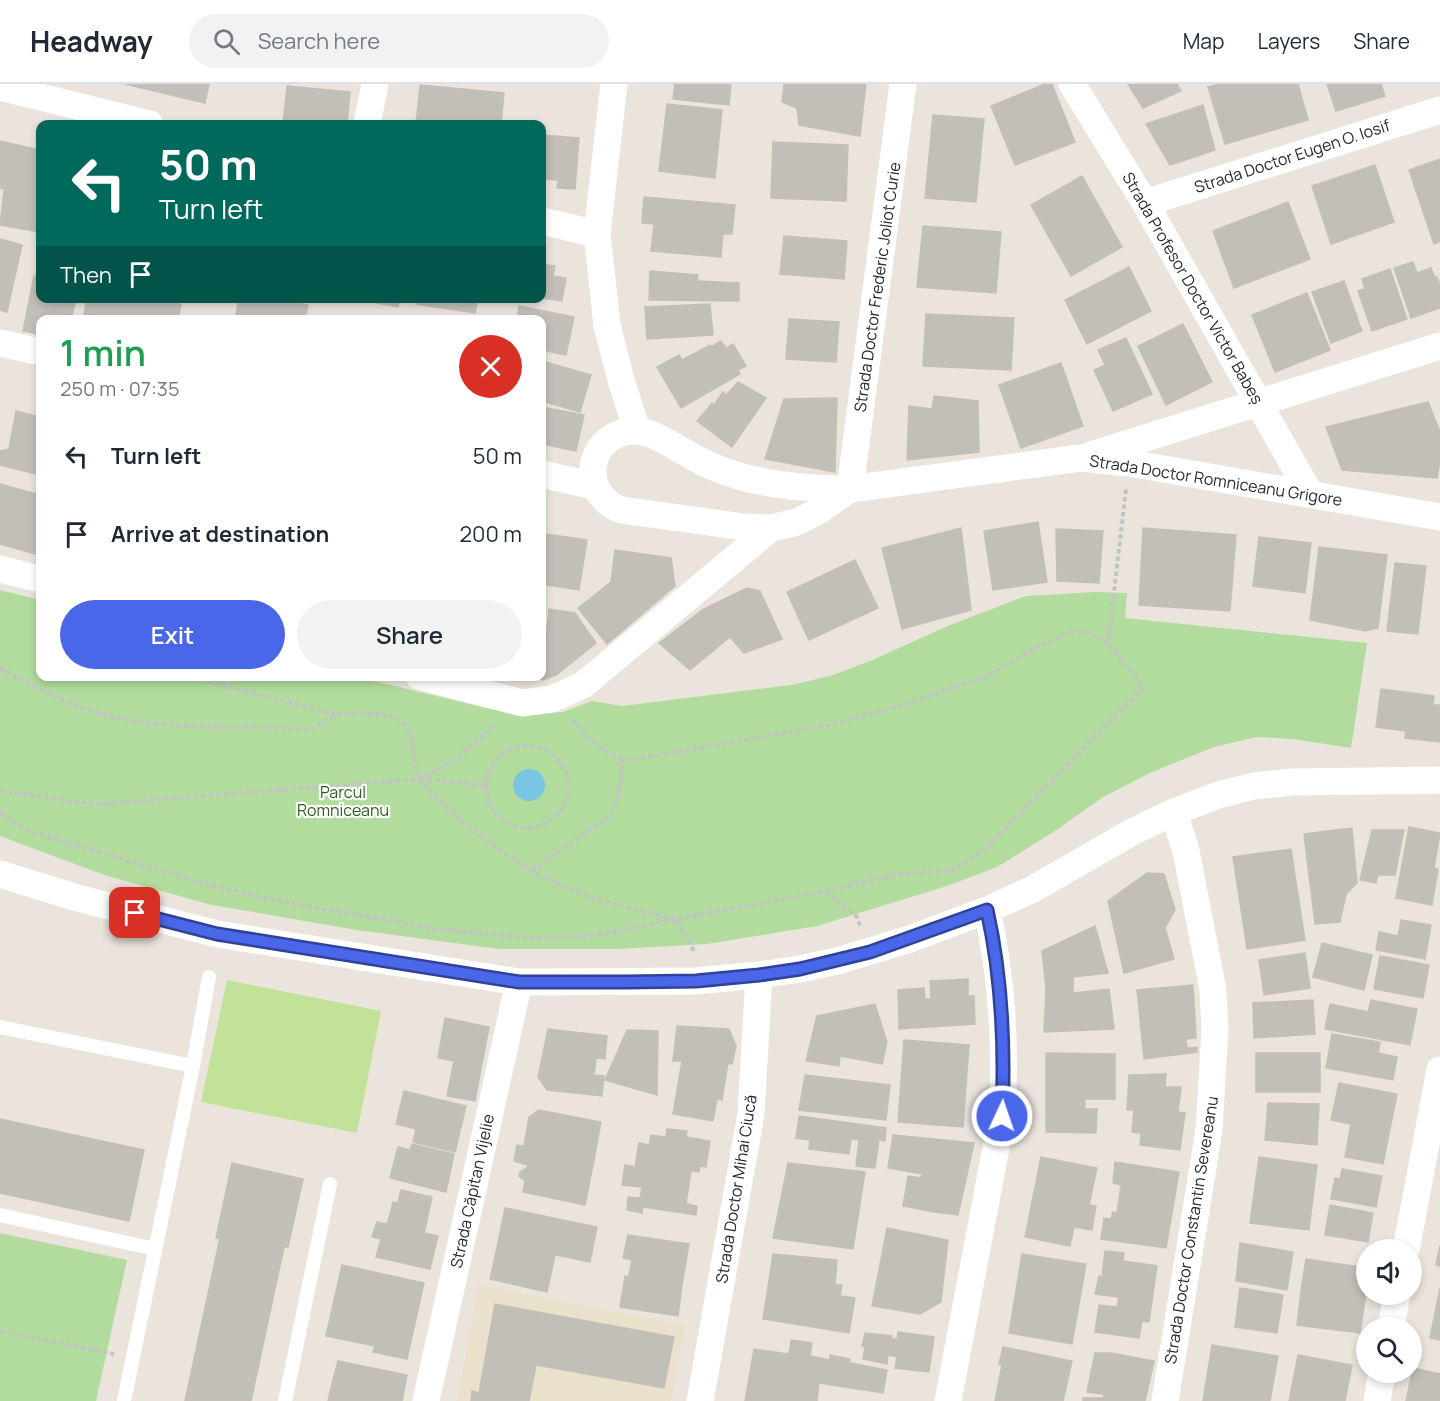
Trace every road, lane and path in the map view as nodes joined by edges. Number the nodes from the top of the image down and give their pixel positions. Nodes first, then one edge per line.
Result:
1 (375, 84) edge
2 (614, 84) edge
3 (903, 84) edge
4 (1072, 84) edge
5 (0, 87) edge
6 (1440, 110) edge
7 (134, 120) edge
8 (368, 120) edge
9 (1145, 203) junction
10 (546, 222) edge
11 (597, 234) junction
12 (0, 342) edge
13 (1440, 346) edge
14 (36, 351) edge
15 (1258, 402) junction
16 (638, 430) junction
17 (1081, 458) junction
18 (1129, 464) junction
19 (546, 475) edge
20 (594, 486) junction
21 (850, 489) junction
22 (1310, 494) junction
23 (1440, 517) edge
24 (771, 528) junction
25 (0, 568) edge
26 (36, 578) edge
27 (1108, 643) junction
28 (0, 668) edge
29 (206, 681) edge
30 (438, 681) edge
31 (552, 699) junction
32 (522, 703) junction
33 (335, 714) junction
34 (622, 760) junction
35 (419, 779) junction
36 (1440, 780) edge
37 (486, 785) junction
38 (0, 791) edge
39 (1174, 812) junction
40 (0, 813) edge
41 (532, 870) junction
42 (0, 874) edge
43 (826, 891) junction
44 (987, 910) junction
45 (676, 919) junction
46 (870, 952) junction
47 (759, 975) junction
48 (209, 977) dead end
49 (696, 981) junction
50 (519, 982) junction
51 (0, 1027) edge
52 (193, 1066) junction
53 (1440, 1070) edge
54 (330, 1184) dead end
55 (0, 1215) edge
56 (1408, 1239) edge
57 (155, 1249) junction
58 (0, 1331) edge
59 (133, 1358) junction
60 (1380, 1383) edge
61 (124, 1401) edge
62 (285, 1401) edge
63 (426, 1401) edge
64 (700, 1401) edge
65 (948, 1401) edge
66 (1165, 1401) edge
67 (1377, 1401) edge

1 - 8 street
2 - 11 street
3 - 21 street, Strada Doctor Frederic Joliot Curie
4 - 9 street, Strada Profesor Doctor Victor Babeș
5 - 7 street
6 - 9 street, Strada Doctor Eugen O. Iosif
9 - 15 street, Strada Profesor Doctor Victor Babeș
10 - 11 street
11 - 16 street
12 - 14 street
13 - 15 street
15 - 17 street
15 - 22 street, Strada Profesor Doctor Victor Babeș
16 - 20 street
16 - 21 street
17 - 18 street, Strada Doctor Romniceanu Grigore
17 - 21 street, Strada Doctor Romniceanu Grigore
18 - 22 street, Strada Doctor Romniceanu Grigore
18 - 27 path
19 - 20 street
20 - 24 street
21 - 24 street, Strada Doctor Romniceanu Grigore
22 - 23 street, Strada Doctor Romniceanu Grigore
24 - 31 street, Strada Doctor Romniceanu Grigore
25 - 26 street
27 - 34 path
27 - 43 path
28 - 33 path
29 - 33 path
30 - 32 street, Strada Doctor Romniceanu Grigore
31 - 32 street, Strada Doctor Romniceanu Grigore
31 - 34 path
32 - 35 path
33 - 35 path
34 - 41 path
35 - 37 path
35 - 38 path
35 - 41 path
36 - 39 street
37 - 37 path
39 - 44 street
39 - 66 street, Strada Doctor Constantin Severeanu
40 - 45 path
41 - 45 path
42 - 50 street
43 - 45 path
43 - 46 path
44 - 46 street
44 - 65 street
45 - 49 path
46 - 47 street
47 - 49 street
47 - 64 street, Strada Doctor Mihai Ciucă
48 - 52 lane
49 - 50 street
50 - 63 street, Strada Căpitan Vijelie
51 - 52 lane
52 - 57 lane
53 - 56 street
54 - 62 lane
55 - 57 lane
57 - 59 lane
58 - 59 path
59 - 61 lane
60 - 67 street

